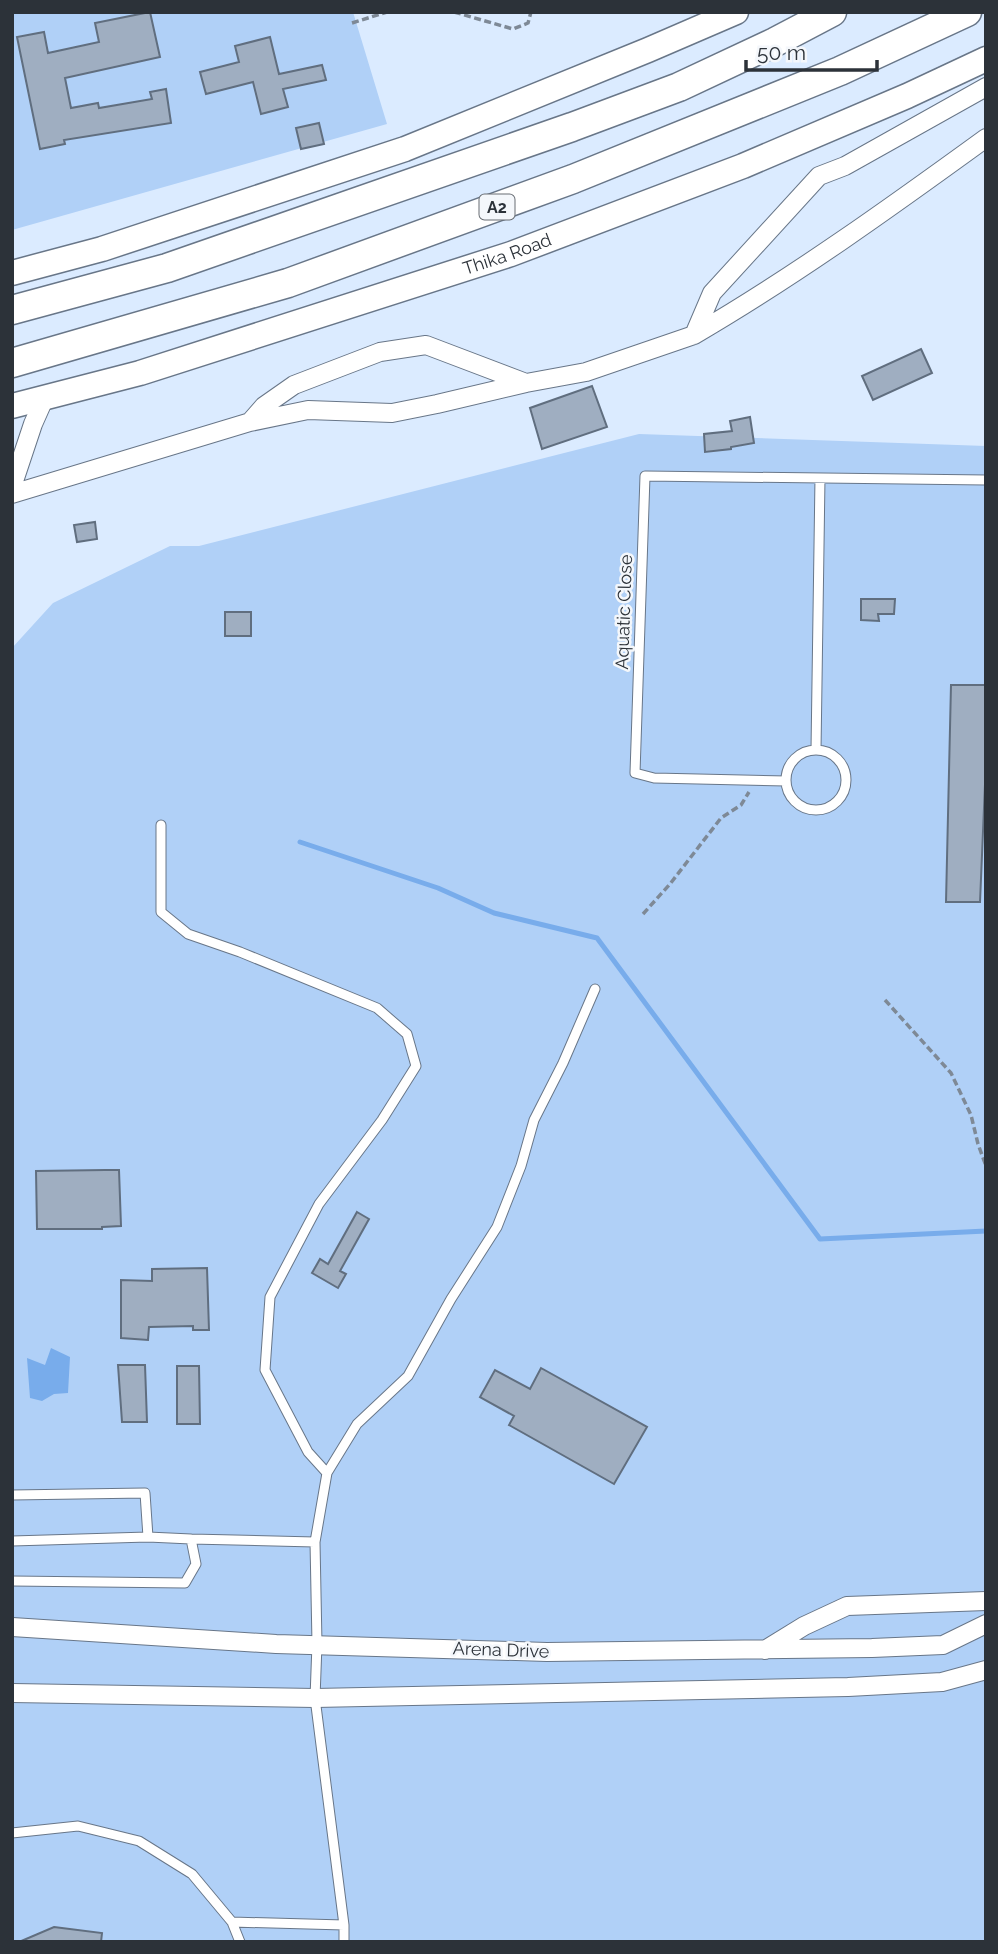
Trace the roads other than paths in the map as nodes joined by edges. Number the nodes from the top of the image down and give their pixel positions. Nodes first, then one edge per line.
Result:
1 (736, 12) edge
2 (832, 12) edge
3 (967, 12) edge
4 (986, 59) edge
5 (986, 87) edge
6 (986, 138) edge
7 (12, 273) edge
8 (12, 310) edge
9 (694, 335) junction
10 (12, 363) edge
11 (526, 383) junction
12 (45, 397) junction
13 (12, 406) edge
14 (250, 422) junction
15 (820, 478) junction
16 (986, 480) edge
17 (12, 486) edge
18 (12, 494) edge
19 (816, 750) junction
20 (786, 781) junction
21 (160, 825) dead end
22 (595, 989) dead end
23 (327, 1473) junction
24 (12, 1495) edge
25 (148, 1537) junction
26 (191, 1539) junction
27 (12, 1541) edge
28 (315, 1542) junction
29 (12, 1581) edge
30 (986, 1601) edge
31 (986, 1624) edge
32 (12, 1626) edge
33 (317, 1644) junction
34 (765, 1650) junction
35 (986, 1670) edge
36 (12, 1693) edge
37 (314, 1698) junction
38 (12, 1833) edge
39 (232, 1922) junction
40 (344, 1925) junction
41 (240, 1942) edge
42 (344, 1942) edge

1 - 7 main road
2 - 8 highway
3 - 10 highway, A2
4 - 12 main road, Thika Road
5 - 9 street
6 - 9 street
9 - 11 street
11 - 14 street
11 - 14 street
12 - 13 main road, Thika Road
12 - 17 street
14 - 18 street
15 - 16 lane, Aquatic Close
15 - 19 lane
15 - 20 lane, Aquatic Close
19 - 20 lane
19 - 20 lane
21 - 23 lane
22 - 23 lane
23 - 28 lane
24 - 25 lane
25 - 26 lane
25 - 27 lane
26 - 28 lane
26 - 29 lane
28 - 33 lane
30 - 34 street
31 - 34 street, Arena Drive
32 - 33 street, Arena Drive
33 - 34 street, Arena Drive
33 - 37 lane
35 - 37 street
36 - 37 street
37 - 40 lane
38 - 39 lane
39 - 40 lane
39 - 41 lane
40 - 42 lane

